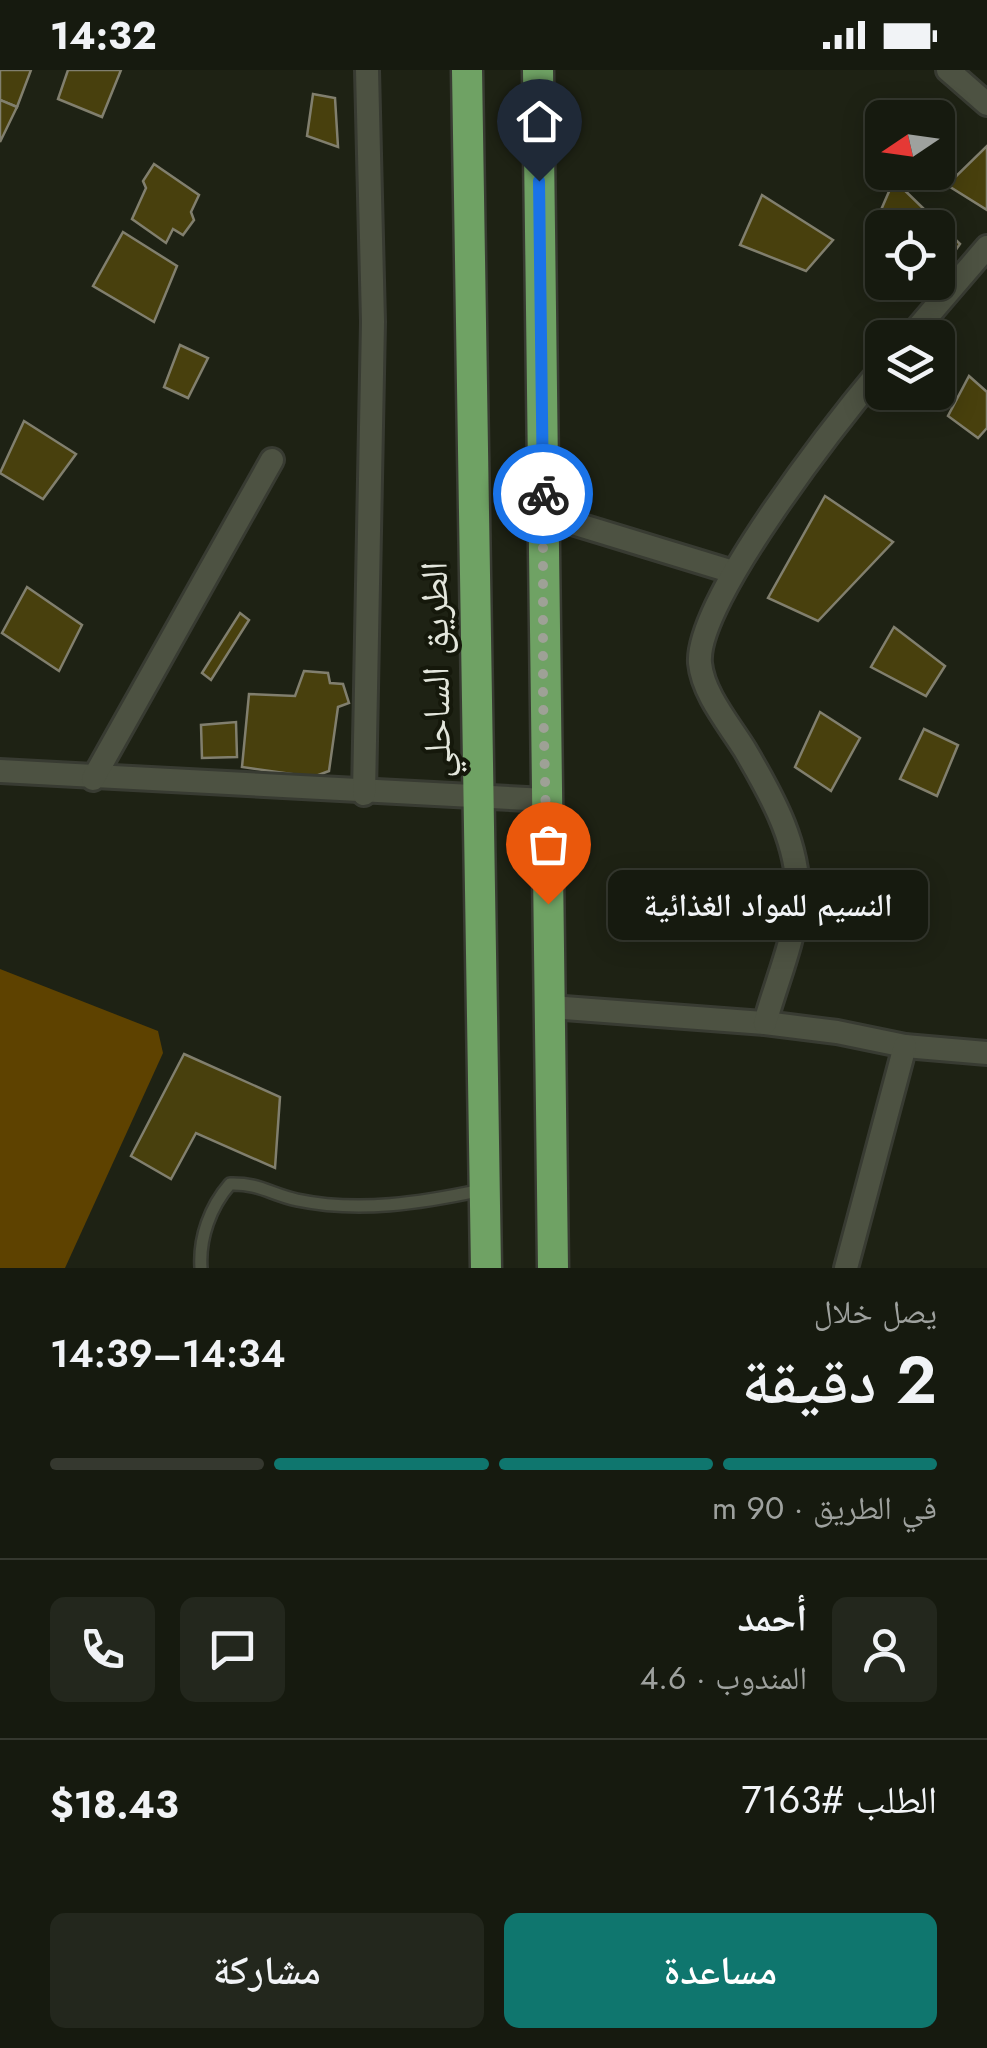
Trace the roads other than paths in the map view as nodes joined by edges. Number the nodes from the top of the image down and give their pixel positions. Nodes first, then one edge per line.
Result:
1 (366, 70) edge
2 (467, 70) edge
3 (538, 70) edge
4 (948, 70) edge
5 (987, 104) edge
6 (987, 247) edge
7 (924, 320) edge
8 (865, 388) edge
9 (272, 460) dead end
10 (544, 514) junction
11 (733, 572) junction
12 (0, 772) edge
13 (92, 779) junction
14 (364, 794) junction
15 (477, 797) junction
16 (546, 800) junction
17 (551, 1006) junction
18 (764, 1023) junction
19 (905, 1046) junction
20 (987, 1053) edge
21 (486, 1190) junction
22 (201, 1268) edge
23 (486, 1268) edge
24 (553, 1268) edge
25 (846, 1268) edge

1 - 14 street
2 - 15 highway, الطريق الساحلي
3 - 10 highway
4 - 5 street
6 - 7 street
8 - 11 street
9 - 13 street
10 - 11 street
10 - 16 highway
11 - 18 street
12 - 13 street
13 - 14 street
14 - 15 street
15 - 16 street
15 - 21 highway, الطريق الساحلي
16 - 17 highway
17 - 18 street
17 - 24 highway
18 - 19 street
19 - 20 street
19 - 25 street
21 - 22 lane
21 - 23 highway, الطريق الساحلي

